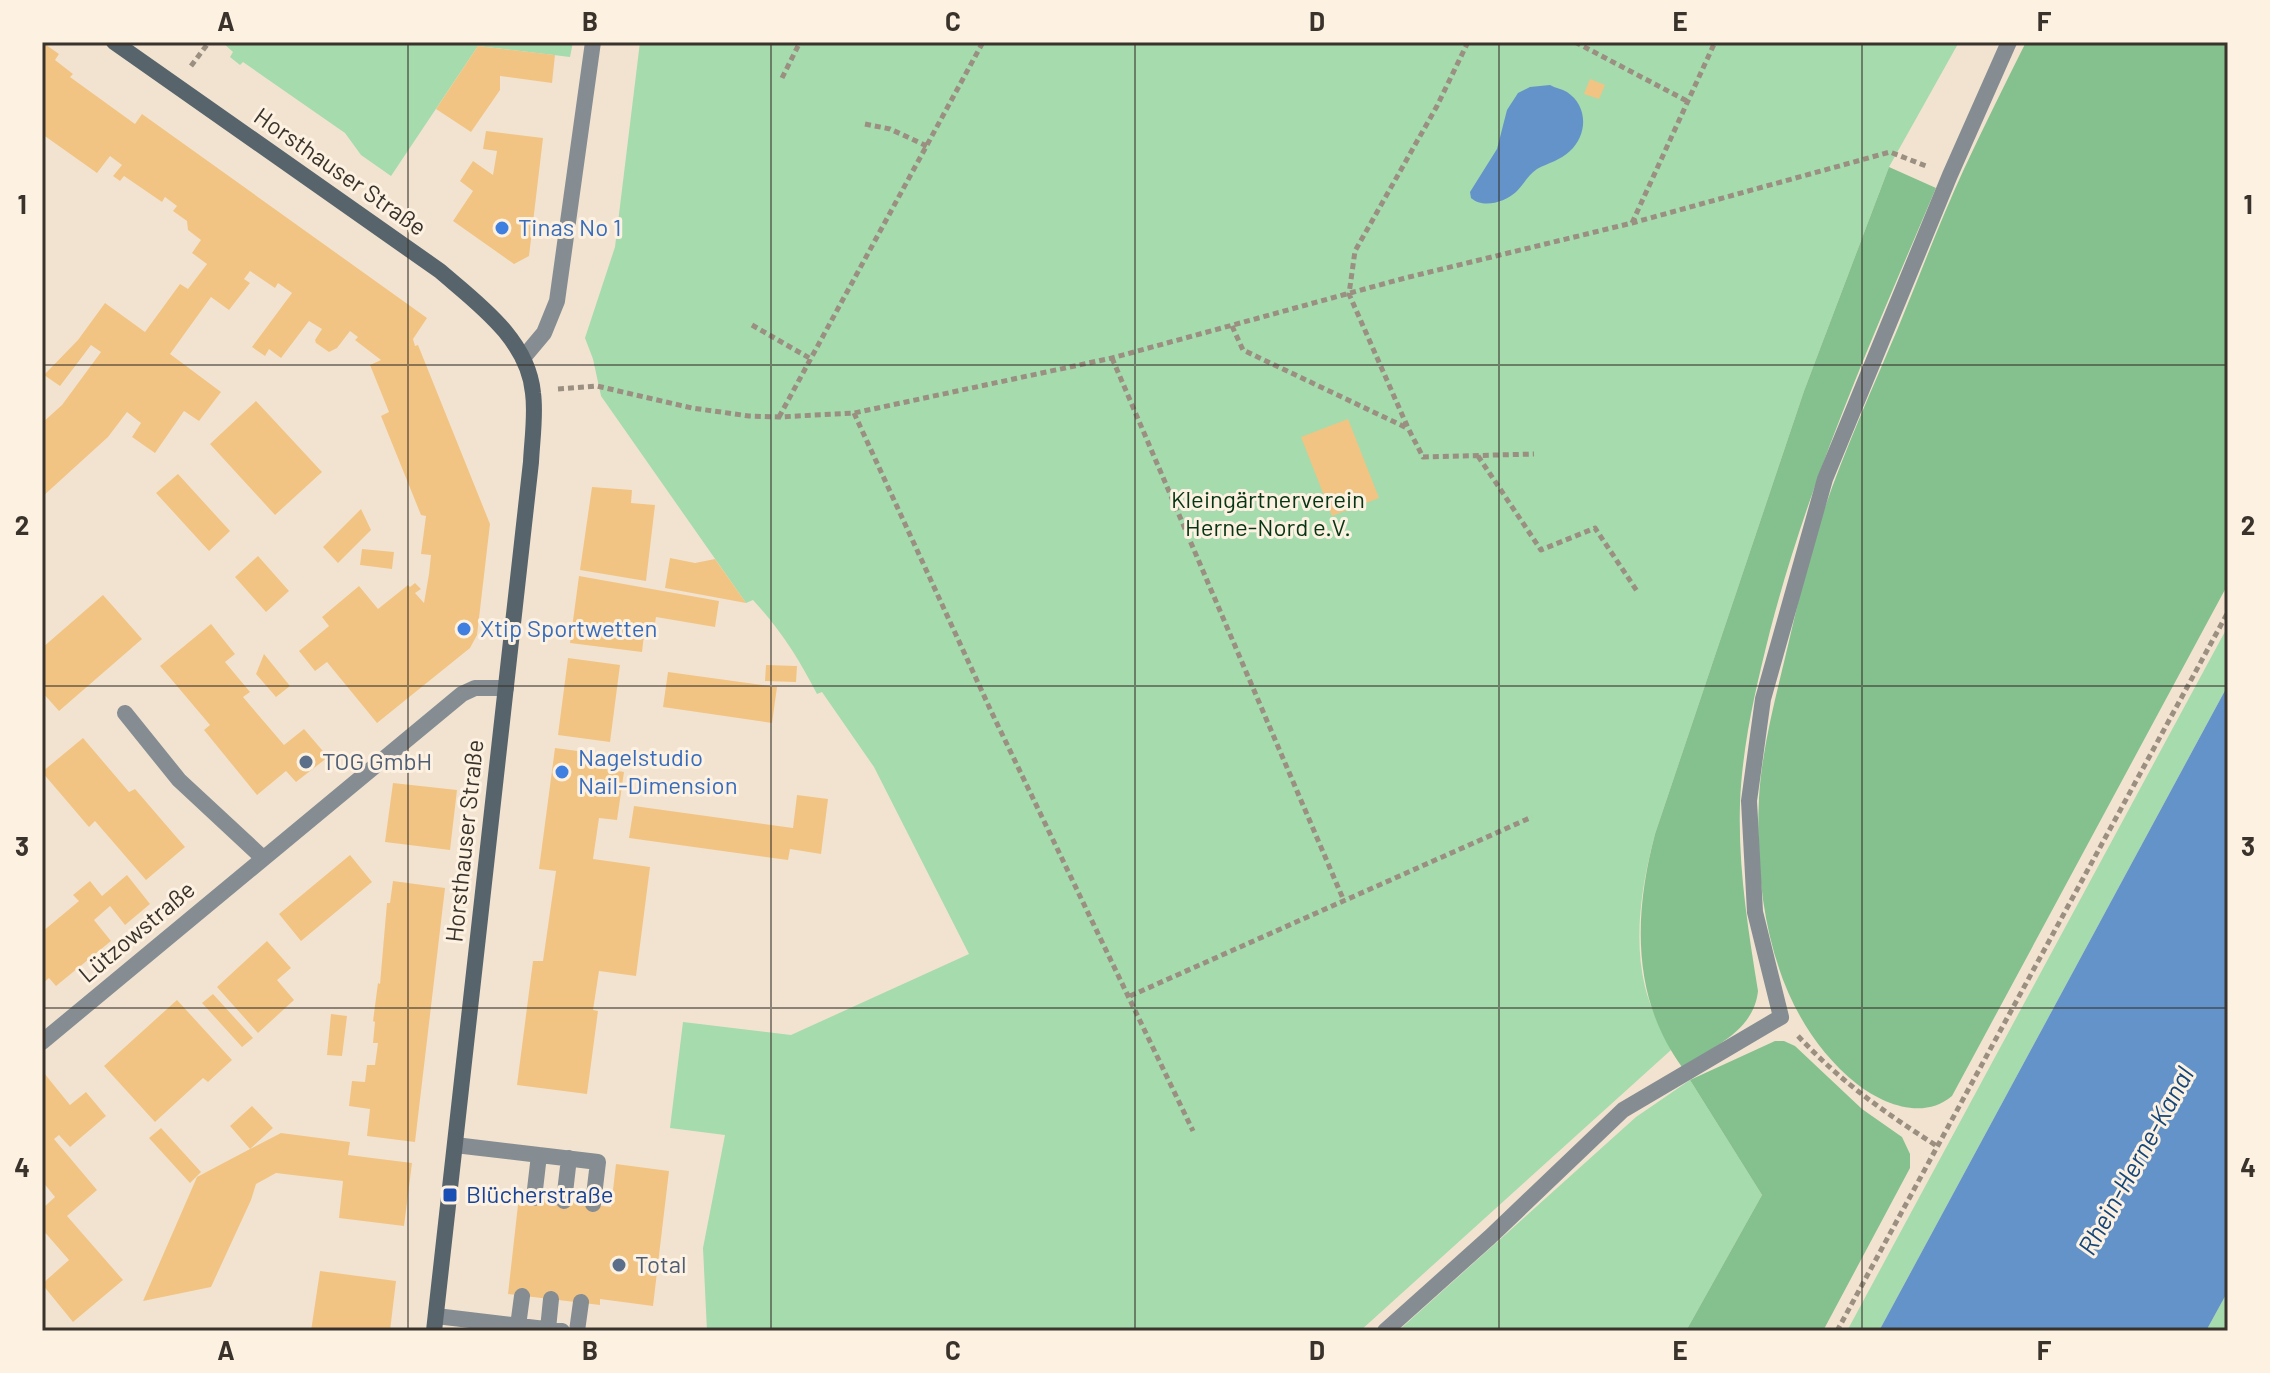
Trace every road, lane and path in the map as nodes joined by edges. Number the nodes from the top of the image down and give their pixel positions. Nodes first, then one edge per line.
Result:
1 (114, 42) edge
2 (593, 42) edge
3 (800, 42) edge
4 (983, 42) edge
5 (1468, 42) edge
6 (1575, 42) edge
7 (1715, 42) edge
8 (2009, 42) edge
9 (782, 78) dead end
10 (1687, 101) junction
11 (865, 124) dead end
12 (927, 146) junction
13 (1950, 175) junction
14 (1632, 223) junction
15 (1349, 294) junction
16 (752, 325) dead end
17 (1232, 326) junction
18 (523, 358) junction
19 (1112, 358) junction
20 (811, 359) junction
21 (533, 392) junction
22 (854, 413) junction
23 (779, 417) junction
24 (1408, 428) junction
25 (1534, 454) dead end
26 (1477, 455) junction
27 (1637, 591) dead end
28 (2228, 612) edge
29 (506, 688) junction
30 (125, 713) dead end
31 (1532, 817) dead end
32 (263, 858) junction
33 (1344, 901) junction
34 (1130, 996) junction
35 (1781, 1017) junction
36 (42, 1042) edge
37 (1193, 1131) dead end
38 (455, 1145) junction
39 (1937, 1146) junction
40 (539, 1155) junction
41 (569, 1158) junction
42 (534, 1198) dead end
43 (564, 1201) dead end
44 (593, 1204) dead end
45 (522, 1296) dead end
46 (551, 1299) dead end
47 (581, 1302) dead end
48 (435, 1323) edge
49 (518, 1326) junction
50 (555, 1330) edge
51 (577, 1331) edge
52 (1385, 1331) edge
53 (1837, 1331) edge

1 - 18 main road, Horsthauser Straße
2 - 18 street
3 - 9 path
4 - 12 path
5 - 15 path
6 - 10 path
7 - 10 path
8 - 13 street
10 - 14 path
11 - 12 path
12 - 20 path
13 - 14 path
13 - 35 street
14 - 15 path
15 - 17 path
15 - 24 path
16 - 20 path
17 - 19 path
17 - 24 path
18 - 21 main road, Horsthauser Straße
19 - 22 path
19 - 33 path
20 - 23 path
21 - 23 path
21 - 29 main road, Horsthauser Straße
22 - 23 path
22 - 34 path
24 - 26 path
25 - 26 path
26 - 27 path
28 - 39 path
29 - 32 street, Lützowstraße
29 - 38 main road, Horsthauser Straße
30 - 32 street
31 - 33 path
32 - 36 street, Lützowstraße
33 - 34 path
34 - 37 path
35 - 39 path
35 - 52 street
38 - 40 street
38 - 48 main road, Horsthauser Straße
39 - 53 path
40 - 41 street
40 - 42 street
41 - 43 street
41 - 44 street
45 - 49 street
46 - 50 street
47 - 51 street
48 - 49 street
49 - 50 street

